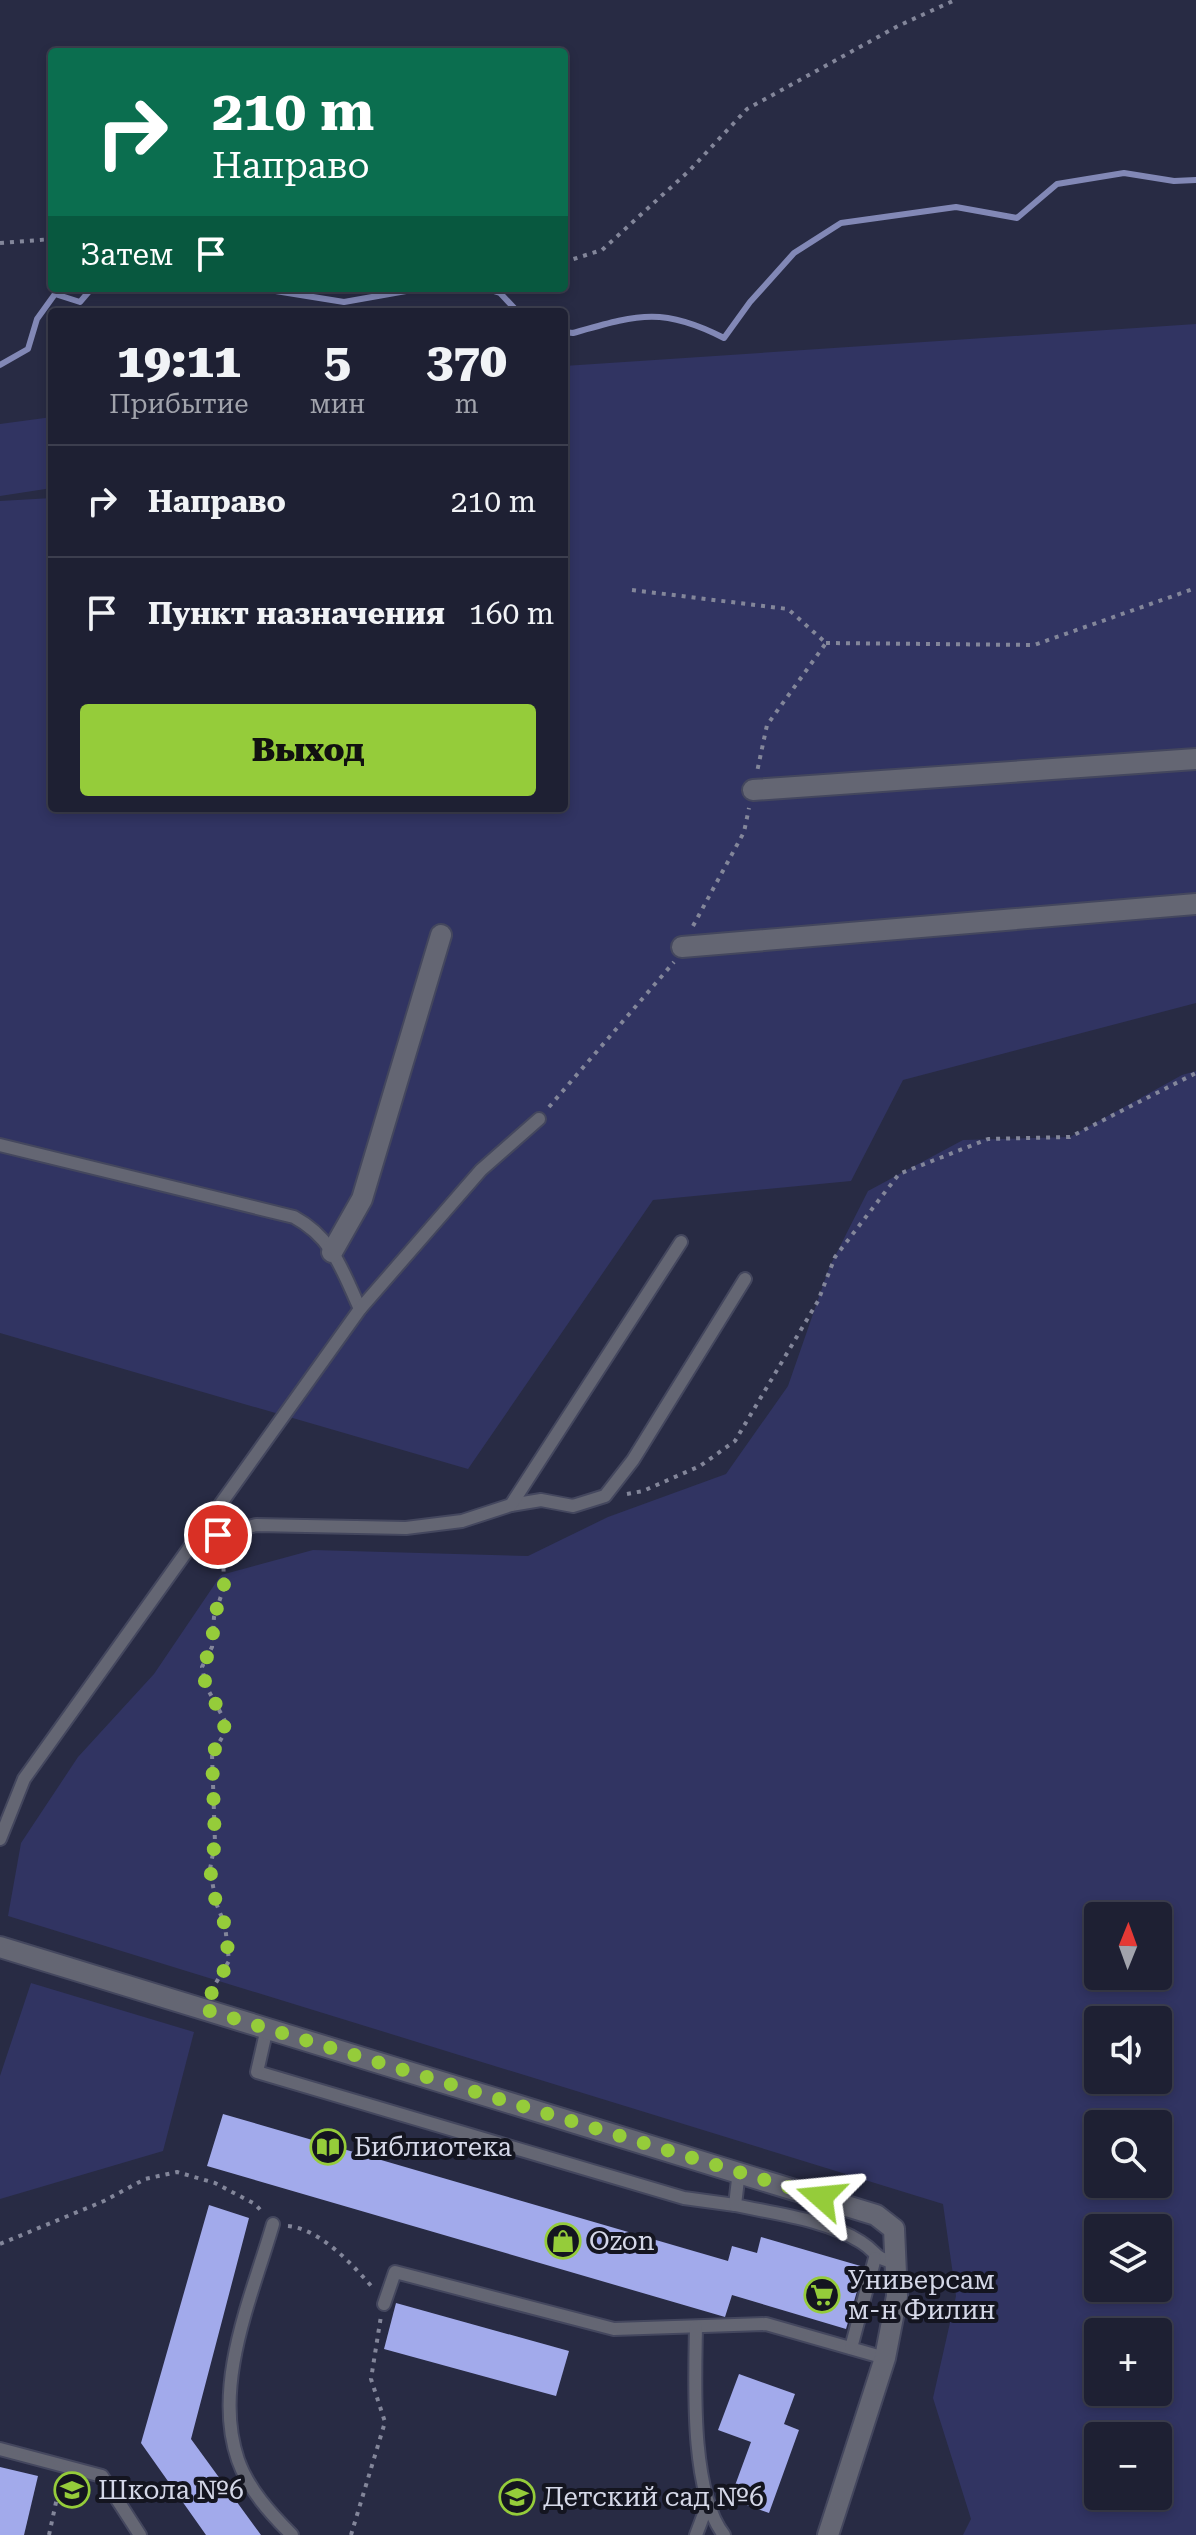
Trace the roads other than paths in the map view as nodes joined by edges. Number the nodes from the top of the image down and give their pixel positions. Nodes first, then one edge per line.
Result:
1 (1196, 759) edge
2 (753, 790) road end
3 (1196, 904) edge
4 (441, 935) dead end
5 (682, 947) road end
6 (539, 1119) road end
7 (0, 1145) edge
8 (681, 1242) dead end
9 (332, 1252) junction
10 (745, 1279) dead end
11 (360, 1309) junction
12 (511, 1505) junction
13 (193, 1542) junction
14 (0, 1839) edge
15 (0, 1947) edge
16 (267, 2028) junction
17 (739, 2171) junction
18 (735, 2205) junction
19 (273, 2224) road end
20 (875, 2258) junction
21 (898, 2263) junction
22 (384, 2304) road end
23 (696, 2327) junction
24 (851, 2348) junction
25 (885, 2358) junction
26 (0, 2449) edge
27 (707, 2506) junction
28 (140, 2535) edge
29 (292, 2535) edge
30 (696, 2535) edge
31 (724, 2535) edge
32 (828, 2535) edge

1 - 2 street
3 - 5 street
4 - 9 street
6 - 11 lane
7 - 9 lane
8 - 12 lane
9 - 11 lane
10 - 12 lane
11 - 13 lane
12 - 13 lane
13 - 14 lane
15 - 16 street
16 - 17 street
16 - 18 lane
17 - 18 lane
17 - 21 street
18 - 20 lane
19 - 29 lane
20 - 21 lane
20 - 24 lane
21 - 25 street
22 - 23 lane
23 - 24 lane
23 - 27 lane
24 - 25 lane
25 - 32 street
26 - 28 lane
27 - 30 lane
27 - 31 lane

